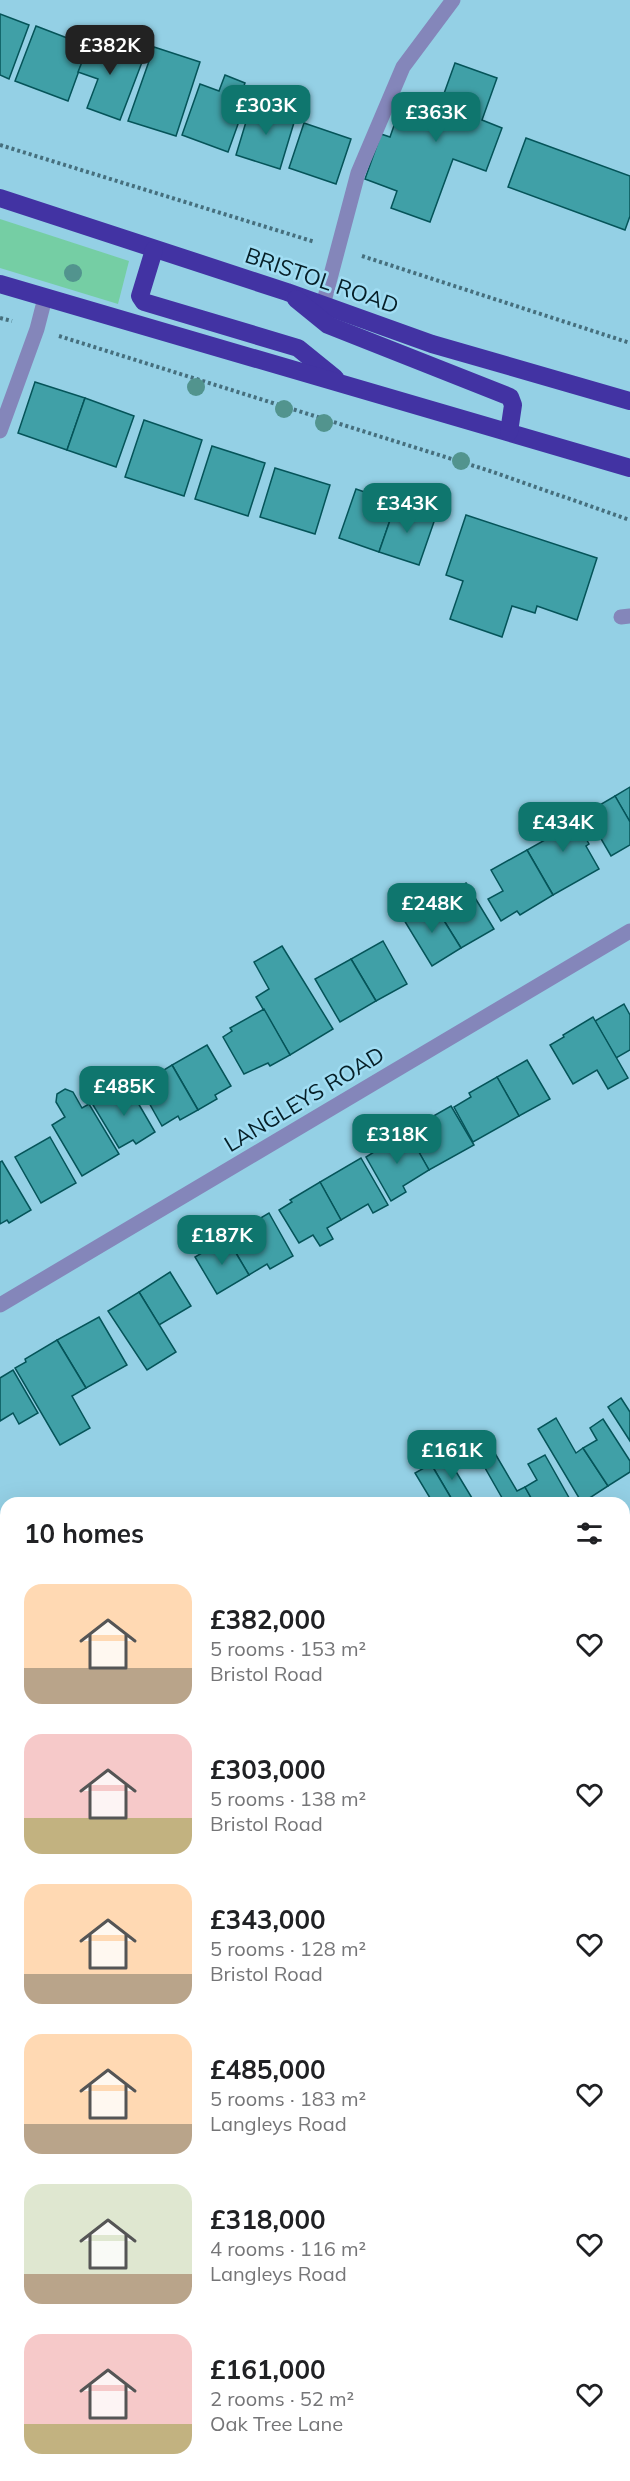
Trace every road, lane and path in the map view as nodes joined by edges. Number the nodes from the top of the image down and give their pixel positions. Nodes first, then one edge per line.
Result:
1 (453, 0) edge
2 (0, 198) edge
3 (154, 250) junction
4 (0, 284) edge
5 (287, 292) junction
6 (45, 298) junction
7 (323, 305) junction
8 (0, 318) edge
9 (37, 329) junction
10 (338, 381) junction
11 (630, 401) edge
12 (0, 431) edge
13 (509, 432) junction
14 (630, 468) edge
15 (630, 520) edge
16 (630, 931) edge
17 (0, 1305) edge

1 - 7 street
2 - 3 highway, BRISTOL ROAD
3 - 5 highway, BRISTOL ROAD
3 - 10 highway
4 - 6 highway
5 - 7 highway, BRISTOL ROAD
5 - 13 highway
6 - 9 street
6 - 10 highway
7 - 11 highway, BRISTOL ROAD
8 - 9 path
9 - 12 street
9 - 15 path
10 - 13 highway
13 - 14 highway
16 - 17 street, LANGLEYS ROAD

